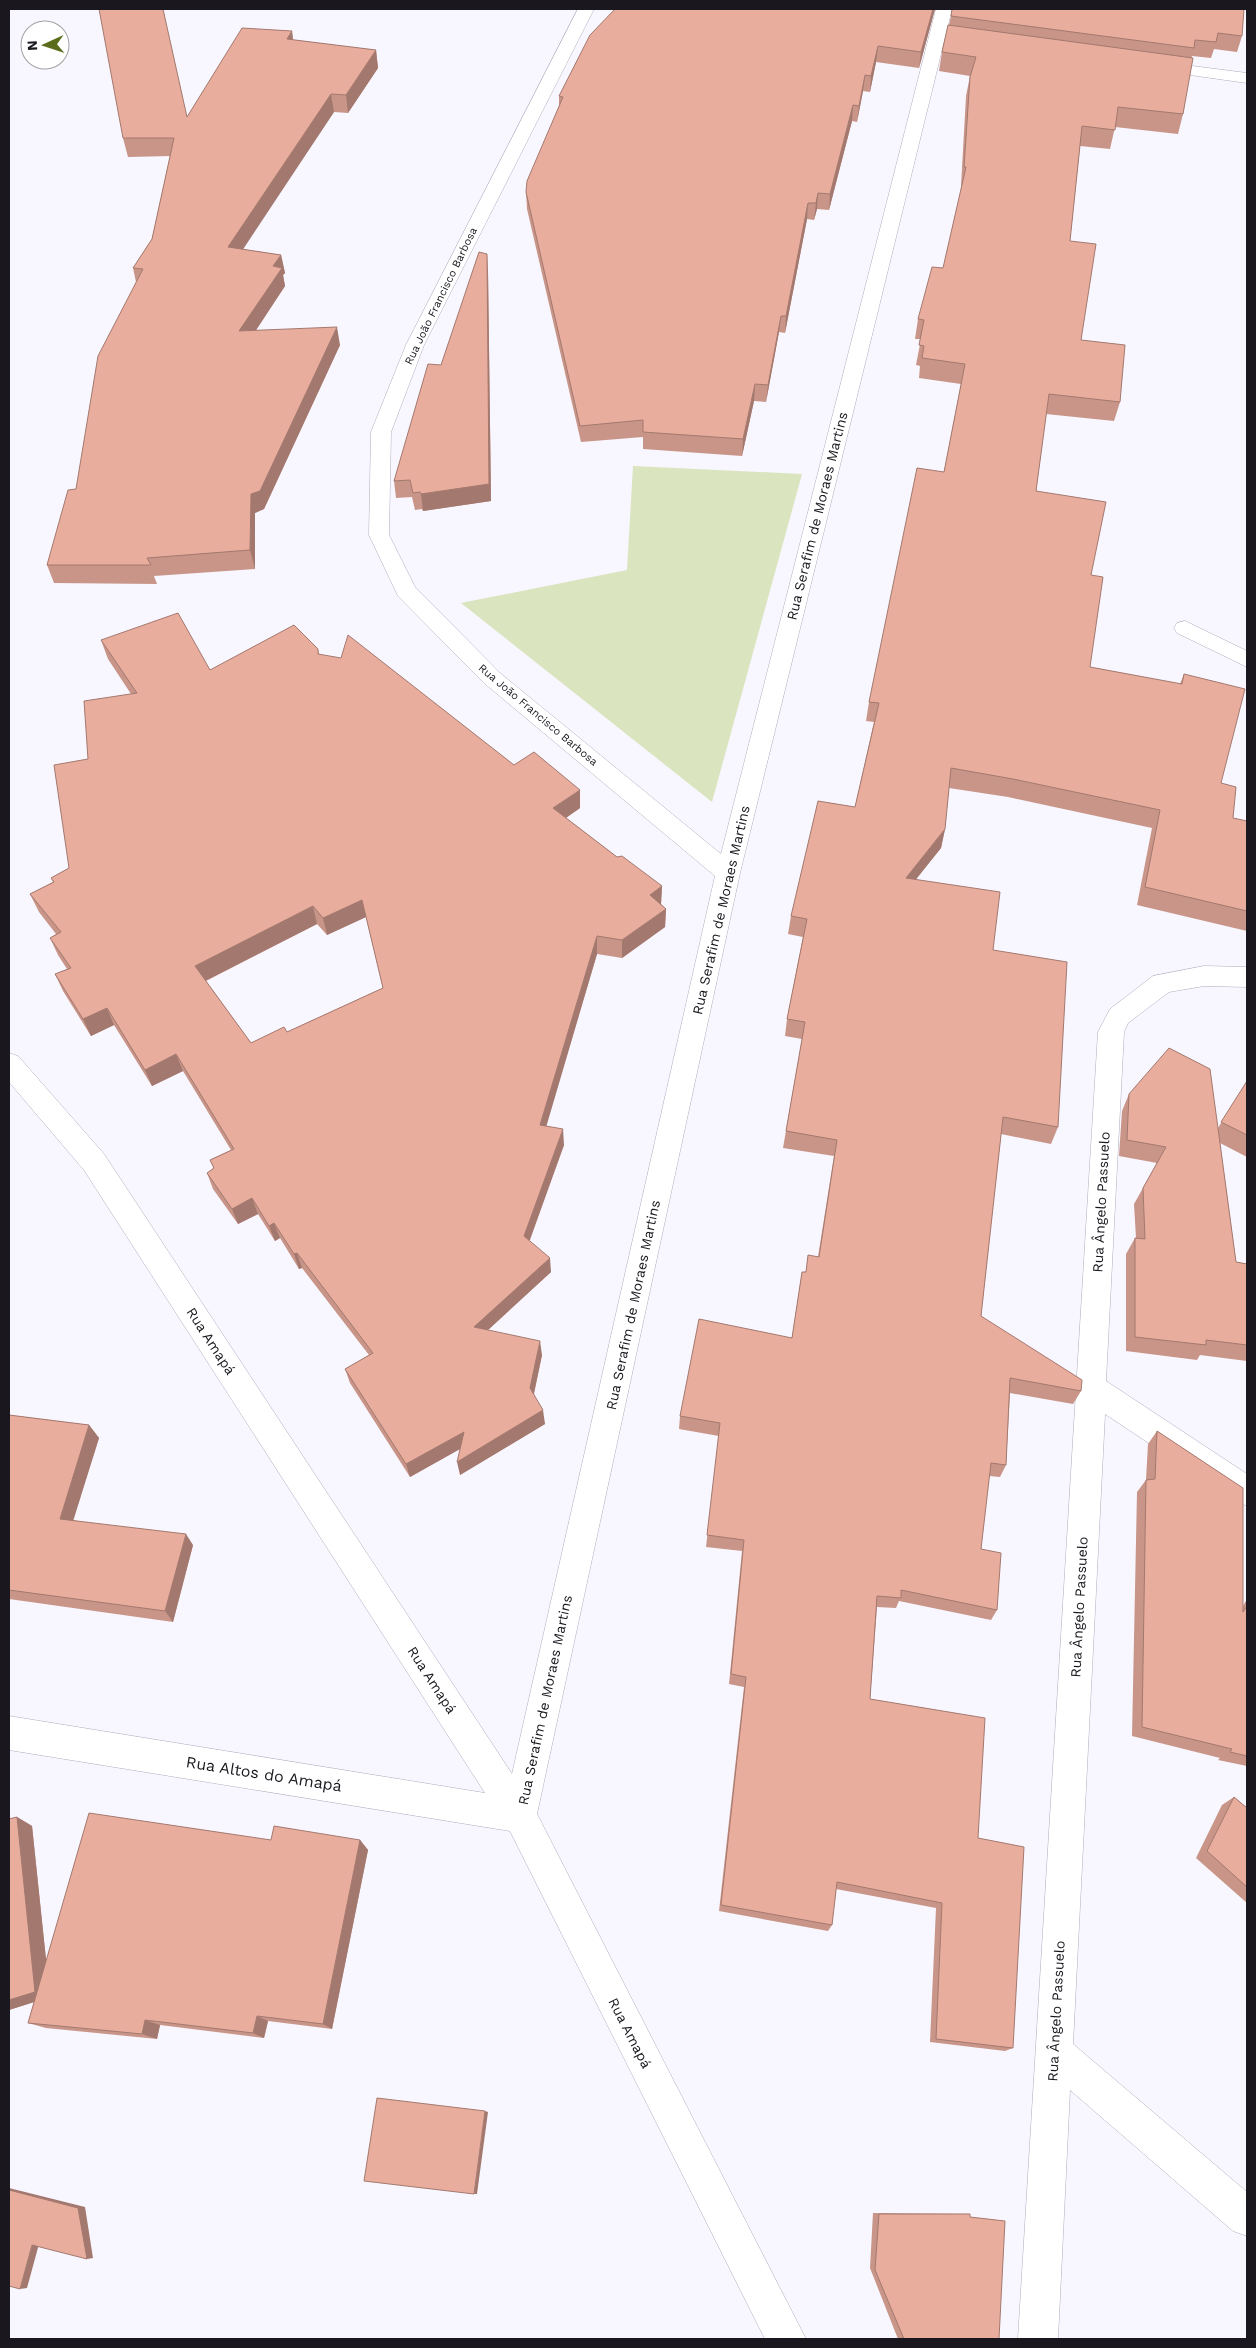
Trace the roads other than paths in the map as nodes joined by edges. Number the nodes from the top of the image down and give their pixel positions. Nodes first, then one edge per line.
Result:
1 (586, 9) edge
2 (944, 9) edge
3 (1134, 63) edge
4 (1247, 78) edge
5 (1185, 628) dead end
6 (1247, 660) edge
7 (728, 872) junction
8 (1247, 977) edge
9 (9, 1064) edge
10 (1091, 1388) junction
11 (1247, 1491) edge
12 (9, 1733) edge
13 (520, 1816) junction
14 (1054, 2052) junction
15 (1247, 2217) edge
16 (786, 2339) edge
17 (1038, 2339) edge

1 - 7 street, Rua João Francisco Barbosa
2 - 7 street, Rua Serafim de Moraes Martins
3 - 4 street
5 - 6 street
7 - 13 street, Rua Serafim de Moraes Martins
8 - 10 street, Rua Ângelo Passuelo
9 - 13 street, Rua Amapá
10 - 11 street
10 - 14 street, Rua Ângelo Passuelo
12 - 13 street, Rua Altos do Amapá
13 - 16 street, Rua Amapá
14 - 15 street
14 - 17 street, Rua Ângelo Passuelo

